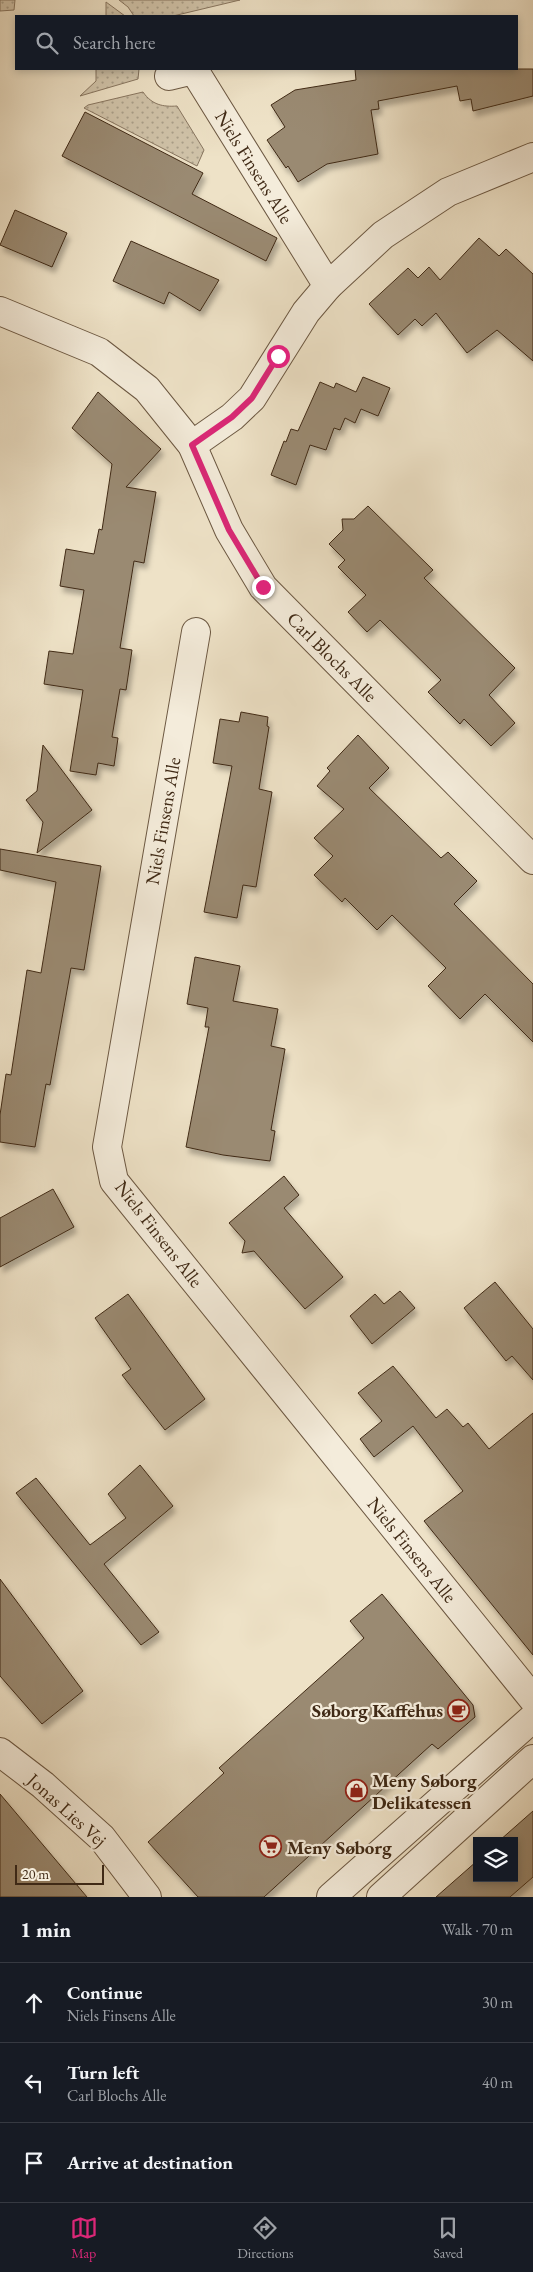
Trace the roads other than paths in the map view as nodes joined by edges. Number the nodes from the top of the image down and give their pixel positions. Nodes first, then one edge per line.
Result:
1 (169, 76) dead end
2 (533, 157) edge
3 (328, 286) junction
4 (0, 311) edge
5 (192, 445) junction
6 (196, 632) dead end
7 (533, 860) edge
8 (533, 1699) edge
9 (533, 1718) edge
10 (0, 1752) edge
11 (533, 1759) edge
12 (147, 1897) edge
13 (331, 1897) edge
14 (381, 1897) edge

1 - 3 street, Niels Finsens Alle
2 - 3 street
3 - 5 street
4 - 5 street, Carl Blochs Alle
5 - 7 street, Carl Blochs Alle
6 - 8 street, Niels Finsens Alle
9 - 13 street
10 - 12 street, Jonas Lies Vej
11 - 14 street

